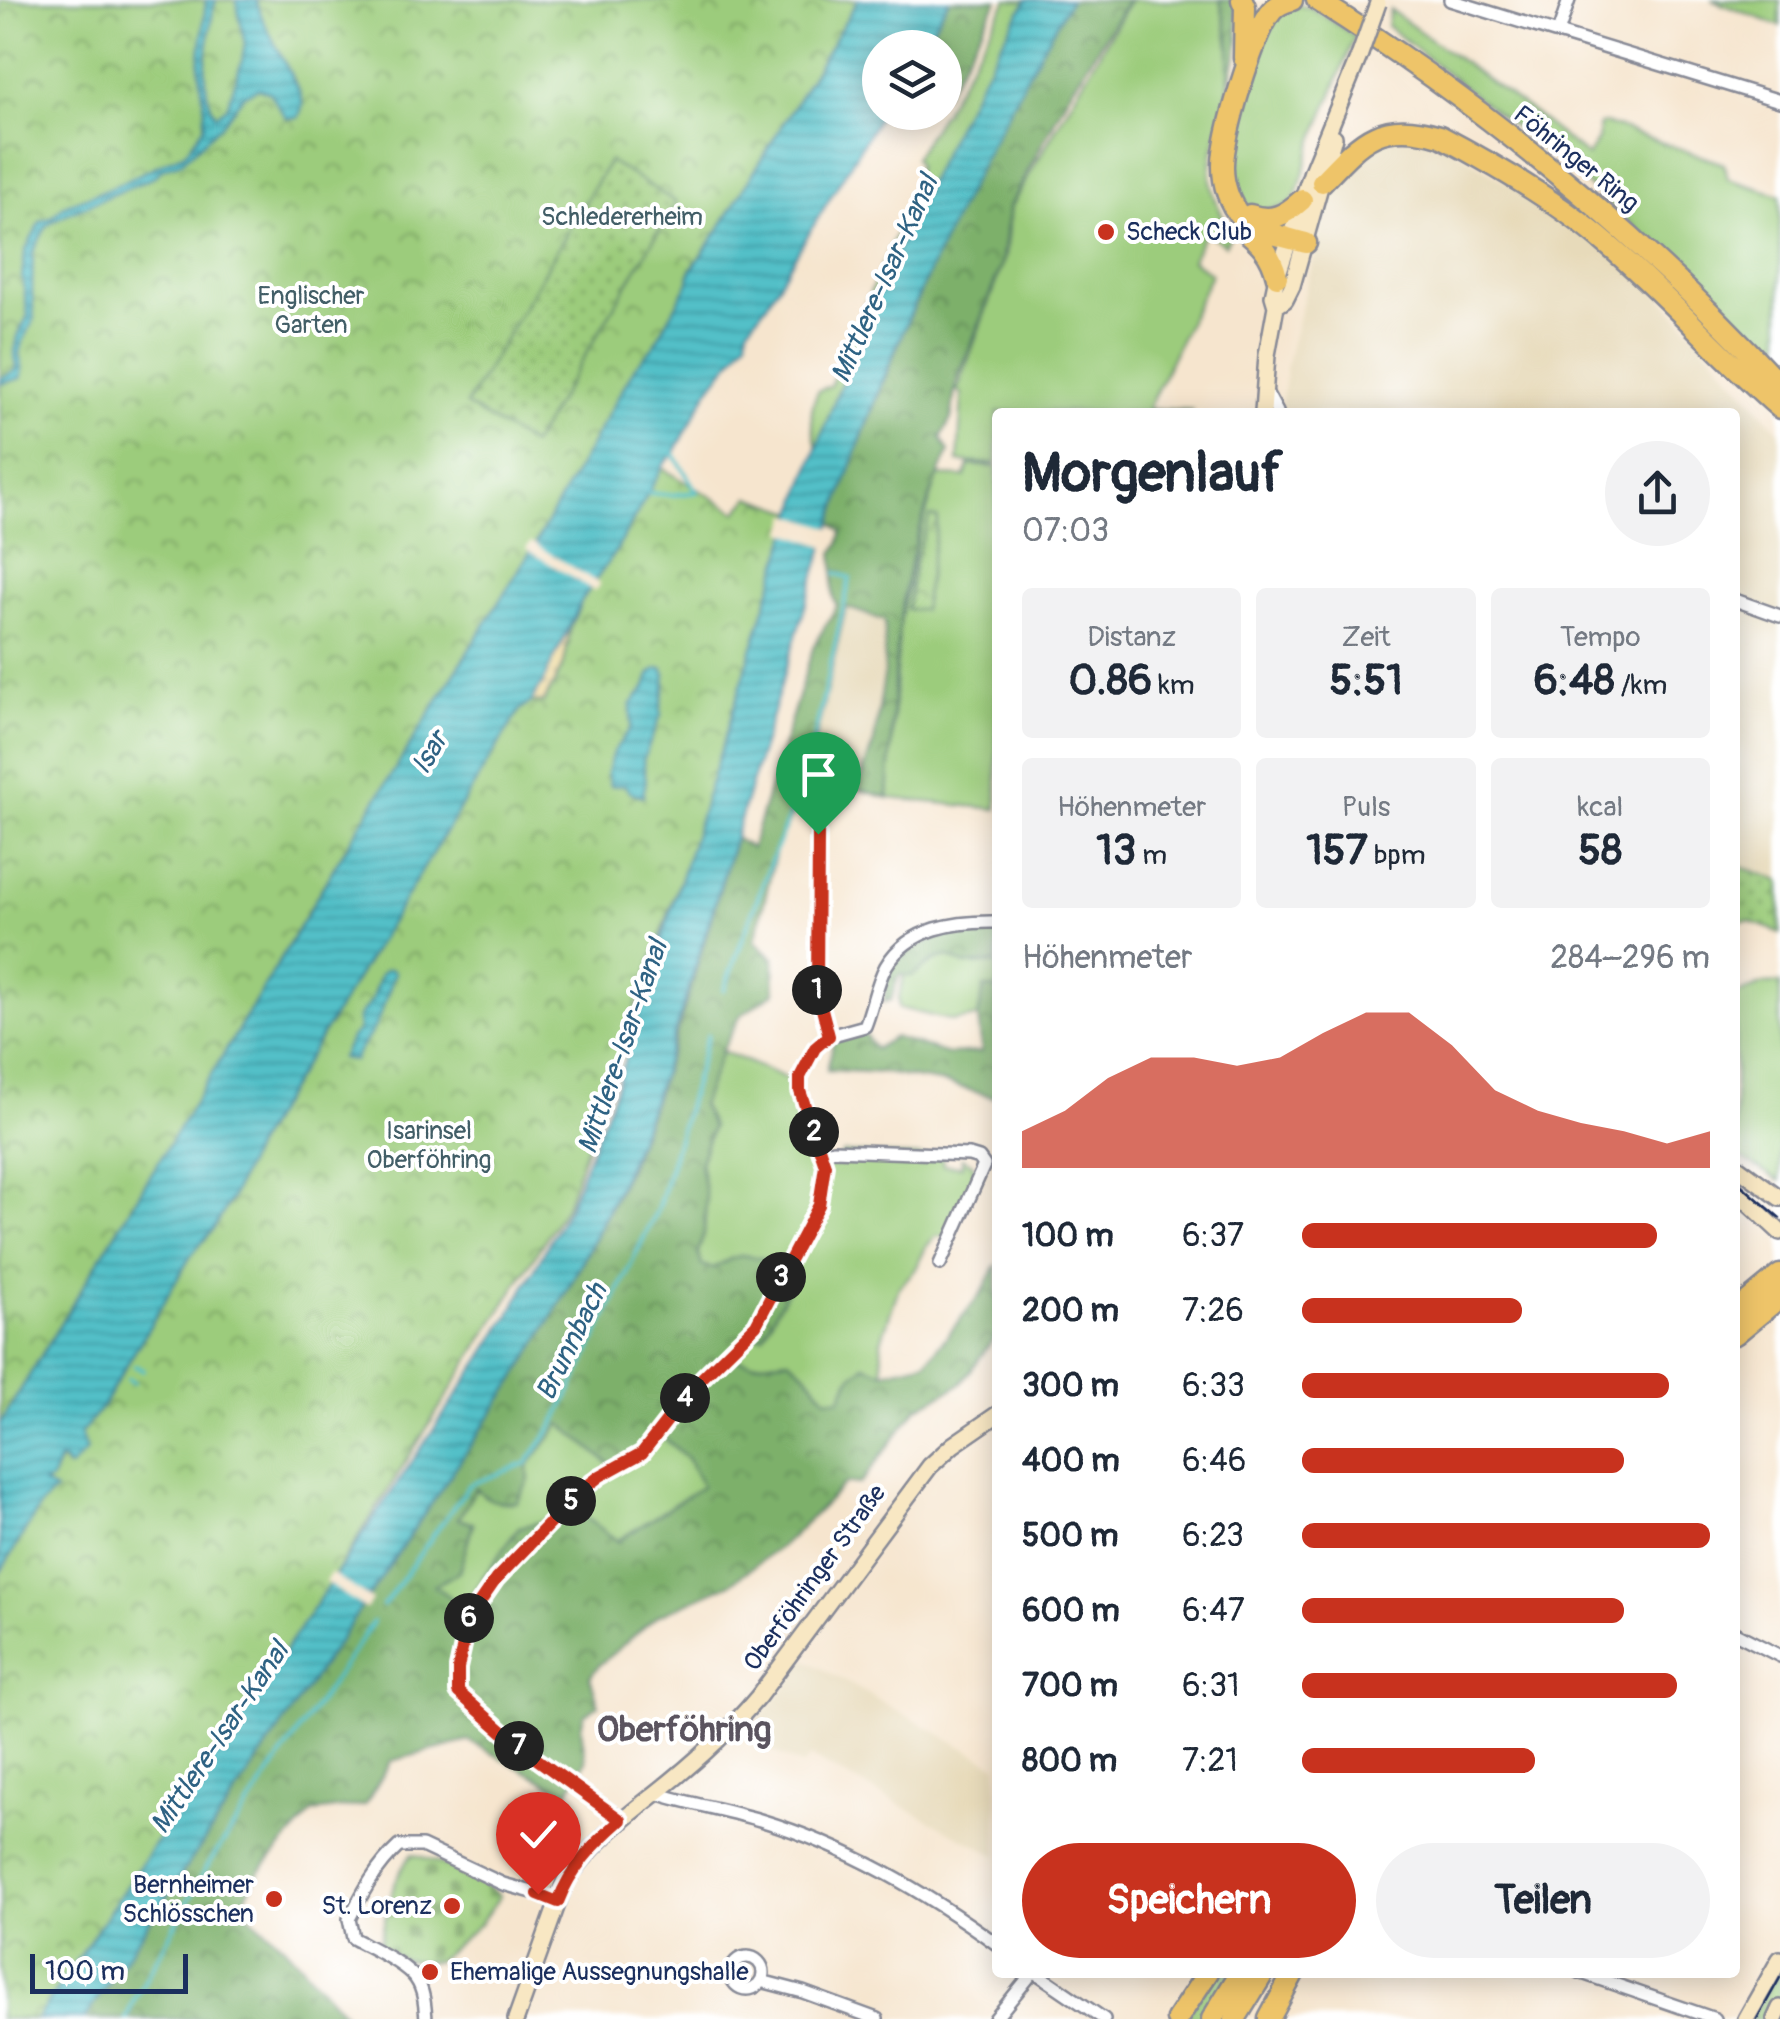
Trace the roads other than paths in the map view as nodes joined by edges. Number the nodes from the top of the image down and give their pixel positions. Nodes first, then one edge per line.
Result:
1 (1242, 0) edge
2 (1292, 0) edge
3 (1300, 0) edge
4 (1317, 0) edge
5 (1450, 0) edge
6 (1568, 0) edge
7 (1378, 1) edge
8 (1340, 6) edge
9 (1558, 33) junction
10 (1242, 82) junction
11 (1343, 100) junction
12 (1780, 101) edge
13 (1225, 142) junction
14 (1322, 182) junction
15 (1302, 200) junction
16 (1234, 208) junction
17 (1297, 240) junction
18 (1284, 281) junction
19 (1780, 384) edge
20 (1264, 389) junction
21 (1263, 408) edge
22 (1275, 408) edge
23 (1780, 408) edge
24 (1740, 602) edge
25 (1780, 616) edge
26 (818, 794) dead end
27 (992, 922) edge
28 (829, 1036) junction
29 (822, 1153) junction
30 (1740, 1169) edge
31 (1740, 1195) edge
32 (1780, 1198) edge
33 (1780, 1232) edge
34 (940, 1264) dead end
35 (1780, 1274) edge
36 (1780, 1297) edge
37 (1740, 1308) edge
38 (1740, 1330) edge
39 (992, 1423) edge
40 (1740, 1636) edge
41 (1780, 1656) edge
42 (656, 1794) junction
43 (621, 1820) junction
44 (558, 1902) junction
45 (992, 1941) edge
46 (1780, 1959) edge
47 (1029, 1978) edge
48 (1043, 1978) edge
49 (1204, 1978) edge
50 (1238, 1978) edge
51 (1260, 1978) edge
52 (1291, 1978) edge
53 (1596, 1978) edge
54 (761, 1980) dead end
55 (1780, 2008) edge
56 (426, 2019) edge
57 (516, 2019) edge
58 (877, 2019) edge
59 (995, 2019) edge
60 (1104, 2019) edge
61 (1177, 2019) edge
62 (1212, 2019) edge
63 (1236, 2019) edge
64 (1269, 2019) edge
65 (1715, 2019) edge
66 (1746, 2019) edge
67 (1774, 2019) edge

1 - 10 highway
2 - 10 highway
3 - 8 highway
4 - 8 highway
5 - 9 street
6 - 9 street
7 - 11 main road, bridge
8 - 19 highway, Föhringer Ring
9 - 12 street
10 - 13 highway
11 - 14 main road
11 - 15 main road
13 - 16 highway
13 - 18 highway
14 - 17 main road
14 - 23 highway
15 - 16 highway
15 - 17 main road
16 - 17 highway
17 - 18 main road
18 - 20 main road
20 - 21 main road
20 - 22 street
24 - 25 street
26 - 28 street
27 - 28 street
28 - 29 street
29 - 34 street
29 - 43 street
30 - 32 main road
31 - 33 main road
35 - 37 highway
36 - 38 highway
39 - 42 main road, Oberföhringer Straße
40 - 41 street
42 - 43 main road, Oberföhringer Straße
42 - 45 street
43 - 44 main road, Oberföhringer Straße
44 - 56 street
44 - 57 main road, Oberföhringer Straße
46 - 66 main road
47 - 59 street
48 - 60 street
49 - 61 highway
50 - 62 highway
51 - 63 highway
52 - 64 highway
53 - 65 street
54 - 58 street
55 - 67 main road

